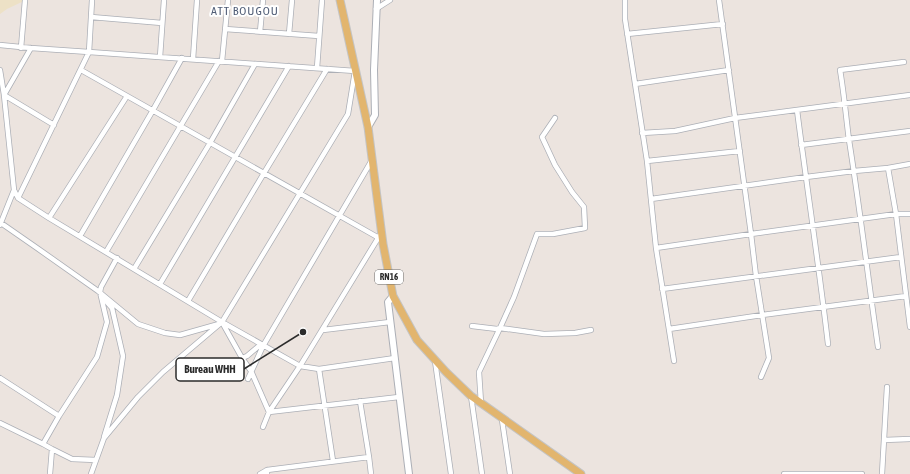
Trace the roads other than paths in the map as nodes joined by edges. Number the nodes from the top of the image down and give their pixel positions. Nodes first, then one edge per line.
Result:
1 (24, 0) edge
2 (92, 0) edge
3 (164, 0) edge
4 (197, 0) edge
5 (228, 0) edge
6 (263, 0) edge
7 (292, 0) edge
8 (322, 0) edge
9 (340, 0) edge
10 (377, 0) edge
11 (390, 0) edge
12 (625, 0) edge
13 (719, 0) edge
14 (376, 9) junction
15 (91, 17) junction
16 (162, 23) junction
17 (722, 24) junction
18 (225, 29) junction
19 (260, 32) junction
20 (289, 34) junction
21 (627, 34) junction
22 (320, 36) junction
23 (0, 46) edge
24 (21, 48) junction
25 (31, 48) junction
26 (90, 52) junction
27 (160, 57) junction
28 (182, 58) junction
29 (193, 59) junction
30 (221, 61) junction
31 (904, 62) dead end
32 (255, 64) junction
33 (289, 66) junction
34 (317, 68) junction
35 (327, 69) junction
36 (0, 70) edge
37 (81, 70) junction
38 (729, 70) junction
39 (355, 71) junction
40 (635, 84) junction
41 (4, 95) junction
42 (910, 95) edge
43 (127, 96) junction
44 (846, 104) junction
45 (153, 110) junction
46 (797, 110) junction
47 (555, 118) dead end
48 (735, 118) junction
49 (54, 126) junction
50 (181, 126) junction
51 (368, 127) junction
52 (910, 131) edge
53 (642, 133) junction
54 (849, 138) junction
55 (210, 143) junction
56 (802, 145) junction
57 (740, 151) junction
58 (235, 156) junction
59 (372, 160) junction
60 (647, 161) junction
61 (910, 164) edge
62 (888, 168) junction
63 (854, 171) junction
64 (264, 173) junction
65 (806, 177) junction
66 (744, 186) junction
67 (14, 190) junction
68 (300, 193) junction
69 (18, 198) junction
70 (651, 199) junction
71 (896, 214) junction
72 (910, 214) edge
73 (340, 216) junction
74 (49, 218) junction
75 (861, 219) junction
76 (0, 225) edge
77 (813, 226) junction
78 (751, 234) junction
79 (380, 235) junction
80 (80, 236) junction
81 (656, 248) junction
82 (106, 252) junction
83 (901, 257) junction
84 (117, 258) junction
85 (866, 261) junction
86 (819, 267) junction
87 (134, 269) junction
88 (756, 276) junction
89 (160, 284) junction
90 (662, 289) junction
91 (100, 292) junction
92 (393, 296) junction
93 (906, 296) junction
94 (871, 300) junction
95 (188, 301) junction
96 (824, 307) junction
97 (762, 315) junction
98 (222, 322) junction
99 (390, 322) junction
100 (472, 326) dead end
101 (910, 327) edge
102 (500, 328) junction
103 (669, 328) junction
104 (323, 330) junction
105 (591, 330) dead end
106 (828, 344) dead end
107 (262, 345) junction
108 (878, 347) dead end
109 (242, 358) junction
110 (395, 358) junction
111 (435, 361) junction
112 (674, 361) dead end
113 (300, 366) junction
114 (319, 369) junction
115 (251, 371) junction
116 (762, 377) dead end
117 (0, 378) edge
118 (248, 379) dead end
119 (887, 387) dead end
120 (471, 396) junction
121 (399, 397) junction
122 (360, 401) junction
123 (480, 403) junction
124 (325, 405) junction
125 (270, 412) junction
126 (59, 416) junction
127 (502, 420) junction
128 (0, 423) edge
129 (263, 427) dead end
130 (104, 438) junction
131 (910, 438) edge
132 (884, 440) junction
133 (43, 444) junction
134 (52, 449) junction
135 (369, 457) junction
136 (96, 460) junction
137 (333, 461) junction
138 (267, 472) edge
139 (50, 474) edge
140 (92, 474) edge
141 (260, 474) edge
142 (371, 474) edge
143 (409, 474) edge
144 (451, 474) edge
145 (482, 474) edge
146 (510, 474) edge
147 (581, 474) edge
148 (784, 474) edge
149 (862, 474) edge
150 (882, 474) edge

1 - 24 street
2 - 15 street
3 - 16 street
4 - 29 street
5 - 18 street
6 - 19 street
7 - 20 street
8 - 22 street
9 - 39 main road, RN16
10 - 14 street
11 - 14 street
12 - 21 street
13 - 17 street
14 - 51 street
15 - 16 street
15 - 26 street
16 - 27 street
17 - 21 street
17 - 38 street
18 - 19 street
18 - 30 street
19 - 20 street
20 - 22 street
21 - 40 street
22 - 34 street
23 - 24 street
24 - 25 street
25 - 26 street
25 - 41 street
26 - 27 street
26 - 37 street
27 - 28 street
28 - 29 street
28 - 45 street
29 - 30 street
30 - 32 street
30 - 50 street
31 - 44 street
32 - 33 street
32 - 55 street
33 - 34 street
33 - 58 street
34 - 35 street
35 - 39 street
35 - 64 street
36 - 41 street
37 - 43 street
37 - 49 street
38 - 40 street
38 - 48 street
39 - 51 main road, RN16
39 - 68 street
40 - 53 street
41 - 49 street
41 - 67 street
42 - 44 street
43 - 45 street
43 - 74 street
44 - 46 street
44 - 54 street
45 - 50 street
45 - 80 street
46 - 48 street
46 - 56 street
47 - 102 street
48 - 53 street
48 - 57 street
49 - 69 street
50 - 55 street
50 - 82 street
51 - 59 main road, RN16
52 - 54 street
53 - 60 street
54 - 56 street
54 - 63 street
55 - 58 street
55 - 87 street
56 - 65 street
57 - 60 street
57 - 66 street
58 - 64 street
58 - 89 street
59 - 73 street
59 - 79 main road, RN16
60 - 70 street
61 - 62 street
62 - 63 street
62 - 71 street
63 - 65 street
63 - 75 street
64 - 68 street
64 - 95 street
65 - 66 street
65 - 77 street
66 - 70 street
66 - 78 street
67 - 69 street
67 - 76 street
68 - 73 street
68 - 98 street
69 - 74 street
70 - 81 street
71 - 72 street
71 - 75 street
71 - 83 street
73 - 79 street
73 - 107 street
74 - 80 street
75 - 77 street
75 - 85 street
76 - 91 street
77 - 78 street
77 - 86 street
78 - 81 street
78 - 88 street
79 - 92 main road, RN16
79 - 104 street
80 - 82 street
81 - 90 street
82 - 84 street
83 - 85 street
83 - 93 street
84 - 87 street
84 - 91 street
85 - 86 street
85 - 94 street
86 - 88 street
86 - 96 street
87 - 89 street
88 - 90 street
88 - 97 street
89 - 95 street
90 - 103 street
91 - 98 street
91 - 126 street
91 - 130 street
92 - 99 street
92 - 111 main road, RN16
93 - 94 street
93 - 101 street
94 - 96 street
94 - 108 street
95 - 98 street
96 - 97 street
96 - 106 street
97 - 103 street
97 - 116 street
98 - 107 street
98 - 109 street
98 - 130 street
99 - 104 street
99 - 110 street
100 - 102 street
102 - 105 street
102 - 123 street
103 - 112 street
104 - 113 street
107 - 109 street
107 - 113 street
107 - 115 street
109 - 115 street
110 - 114 street
110 - 121 street
111 - 120 main road, RN16
111 - 144 street
113 - 114 street
113 - 125 street
114 - 124 street
115 - 118 street
115 - 125 street
117 - 126 street
119 - 132 street
120 - 123 main road, RN16
120 - 145 street
121 - 122 street
121 - 143 street
122 - 124 street
122 - 135 street
123 - 127 main road, RN16
124 - 125 street
124 - 137 street
125 - 129 street
126 - 133 street
127 - 146 street
127 - 147 main road, RN16
128 - 133 street
130 - 136 street
131 - 132 street
132 - 150 street
133 - 134 street
134 - 136 street
134 - 139 street
135 - 137 street
135 - 142 street
136 - 140 street
137 - 138 street
138 - 141 street
148 - 149 street

